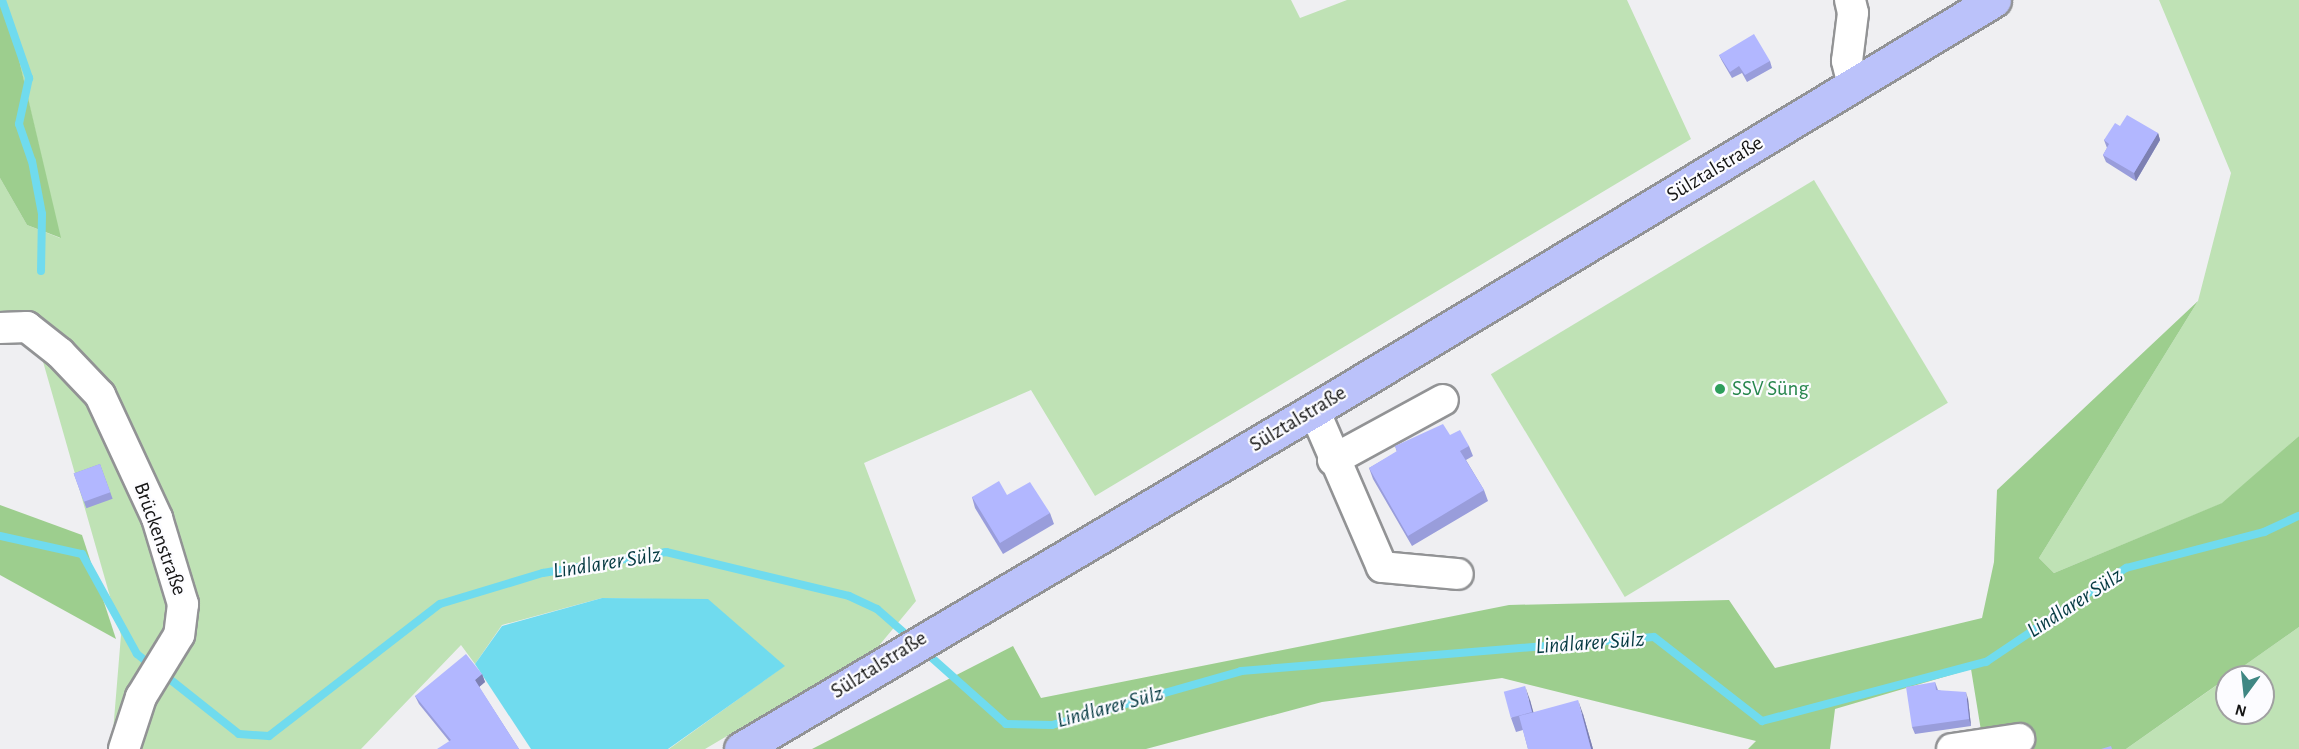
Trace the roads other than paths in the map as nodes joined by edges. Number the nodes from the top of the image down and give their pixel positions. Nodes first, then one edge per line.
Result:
1 (1850, 0) edge
2 (1994, 0) edge
3 (1853, 85) junction
4 (0, 328) edge
5 (1443, 400) dead end
6 (1314, 410) junction
7 (1334, 460) junction
8 (1458, 574) dead end
9 (2019, 739) dead end
10 (124, 749) edge
11 (741, 749) edge
12 (1952, 749) edge

1 - 3 street
2 - 3 main road, Sülztalstraße
3 - 6 main road, Sülztalstraße
4 - 10 street, Brückenstraße
5 - 7 street
6 - 7 street
6 - 11 main road, Sülztalstraße
7 - 8 street
9 - 12 street

